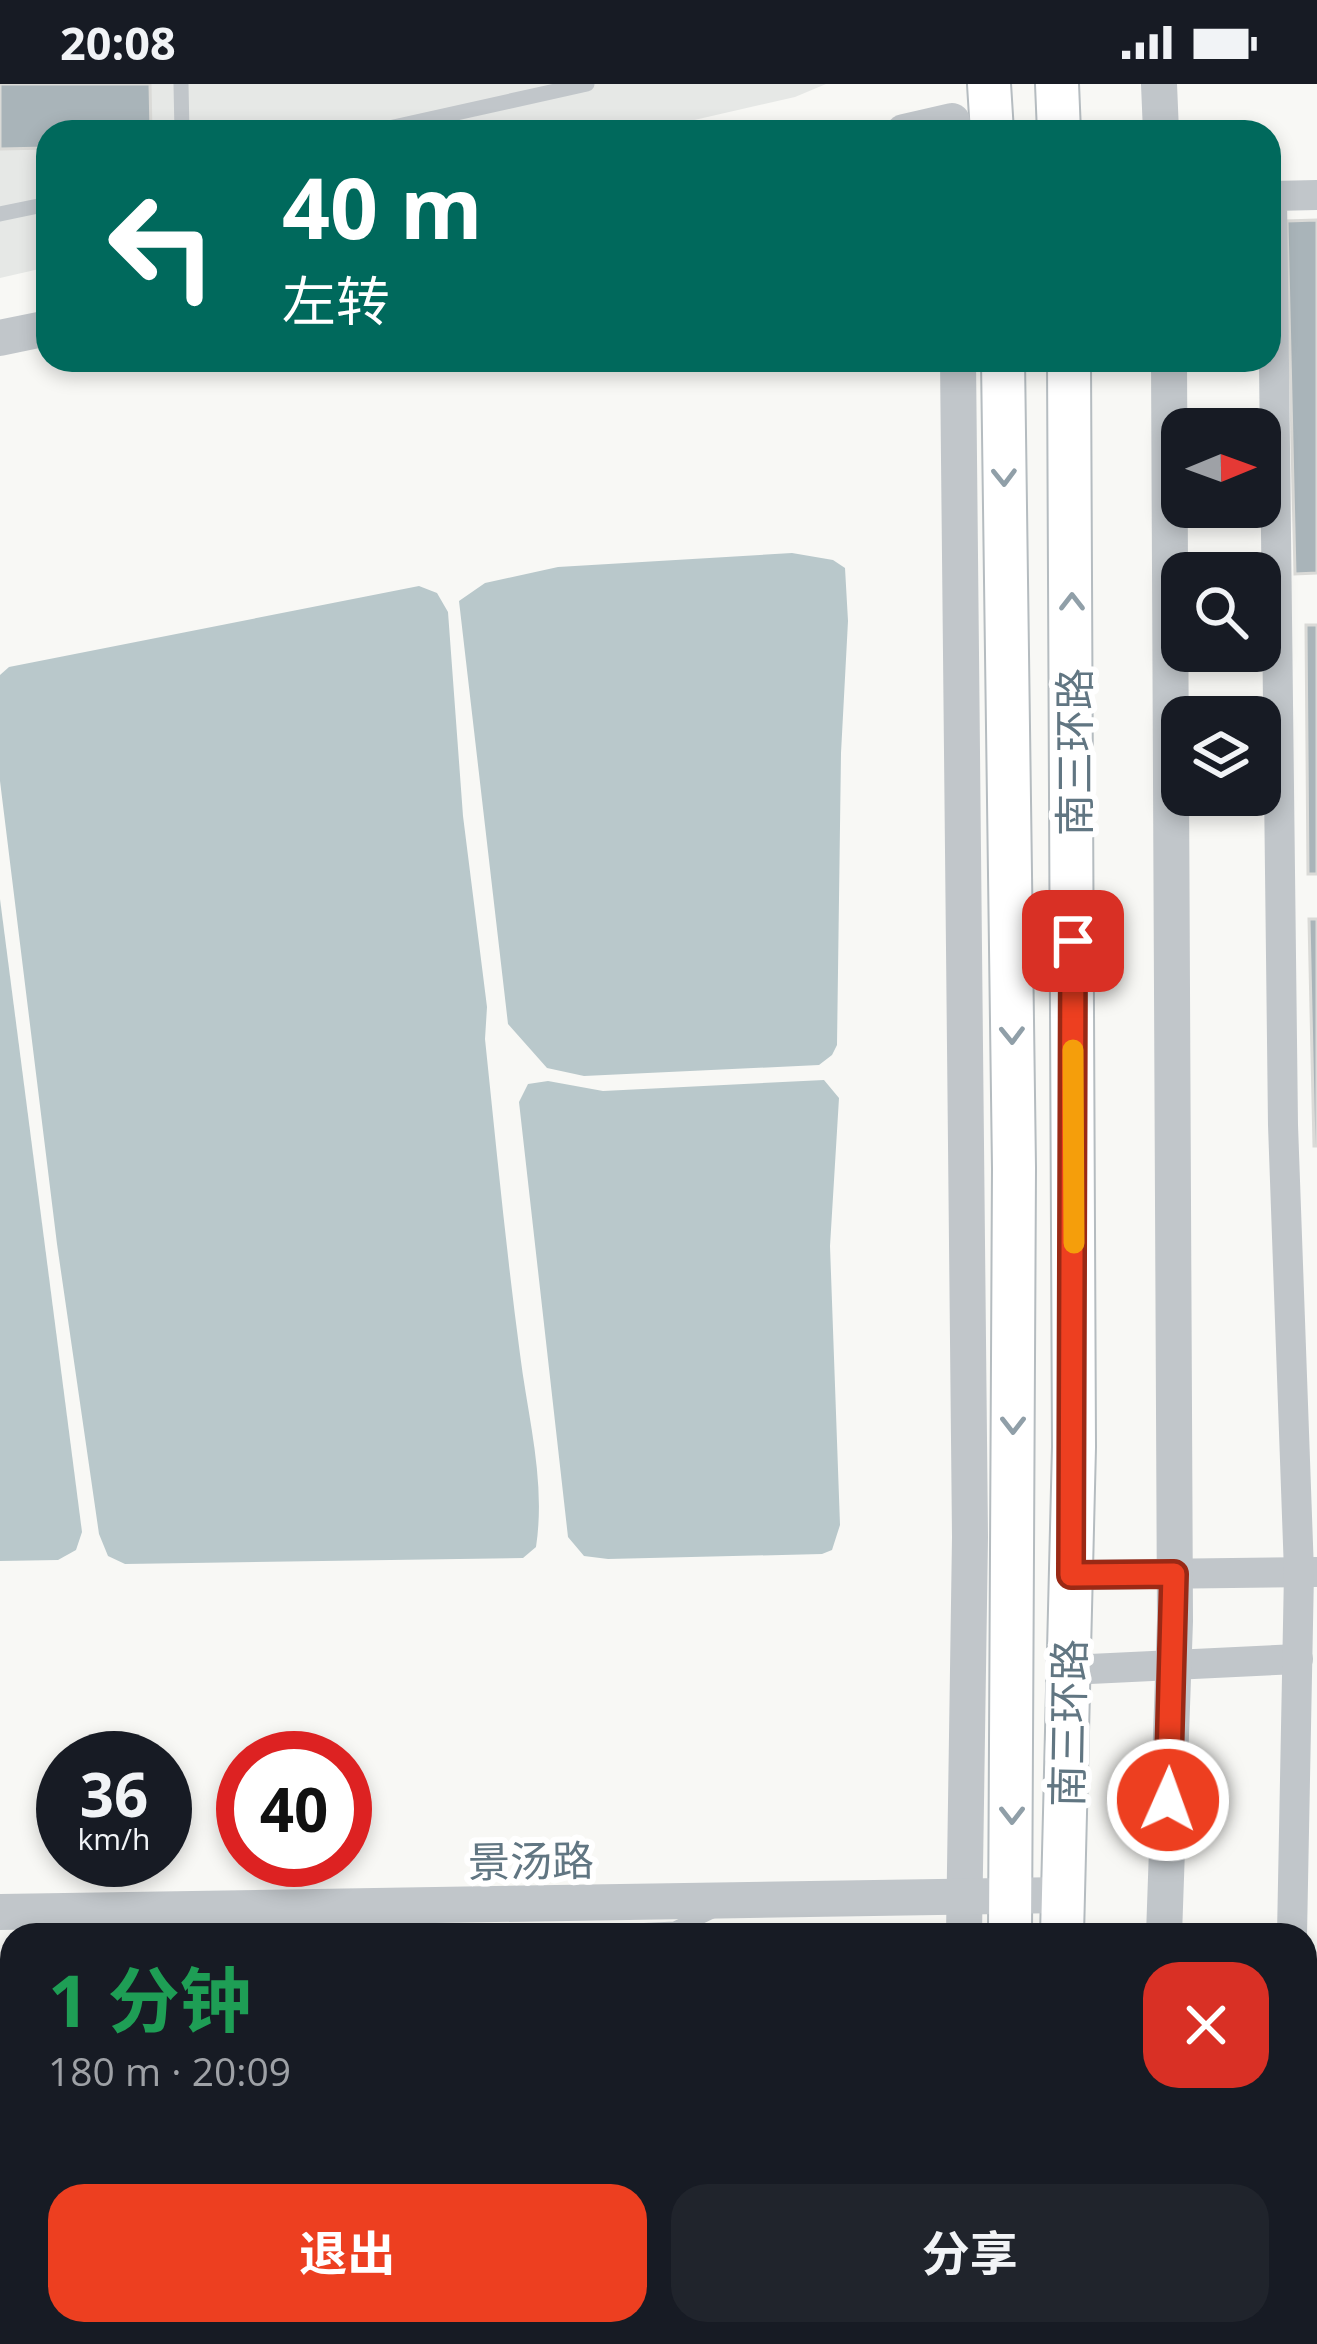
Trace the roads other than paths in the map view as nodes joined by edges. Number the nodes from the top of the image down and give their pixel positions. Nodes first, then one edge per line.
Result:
1 (181, 84) edge
2 (587, 84) edge
3 (952, 84) edge
4 (989, 84) edge
5 (1057, 84) edge
6 (1159, 84) edge
7 (561, 87) edge
8 (182, 120) edge
9 (422, 120) edge
10 (963, 120) edge
11 (970, 120) edge
12 (1058, 120) edge
13 (1160, 120) edge
14 (1317, 195) edge
15 (1281, 196) edge
16 (36, 206) edge
17 (0, 214) edge
18 (36, 330) edge
19 (0, 338) edge
20 (958, 372) edge
21 (1003, 372) edge
22 (1069, 372) edge
23 (1169, 372) edge
24 (1274, 372) edge
25 (1308, 1572) edge
26 (1174, 1574) junction
27 (1071, 1575) junction
28 (1304, 1647) edge
29 (1173, 1665) junction
30 (1069, 1670) junction
31 (965, 1896) junction
32 (733, 1901) junction
33 (0, 1912) edge
34 (1011, 1915) edge
35 (1063, 1915) edge
36 (212, 1922) edge
37 (687, 1923) edge
38 (964, 1923) edge
39 (1164, 1923) edge
40 (1292, 1923) edge

1 - 8 lane
2 - 7 lane
3 - 10 street
4 - 11 main road
5 - 12 main road
6 - 13 street
7 - 9 lane
14 - 15 street
16 - 17 lane
18 - 19 street
20 - 31 street
21 -> 34 main road, 南三环路
27 -> 22 main road, 南三环路
23 - 26 street
24 - 25 street
25 - 26 street
25 - 28 street
26 - 27 street
26 - 29 street
27 - 30 main road, 南三环路
28 - 29 street
28 - 40 street
29 - 30 street
29 - 39 street
30 - 35 main road, 南三环路
31 - 32 street, 景汤路
31 - 34 street, 景汤路
31 - 38 street
32 - 36 street, 景汤路
32 - 37 lane
33 - 36 street, 景汤路
34 - 35 street, 景汤路

